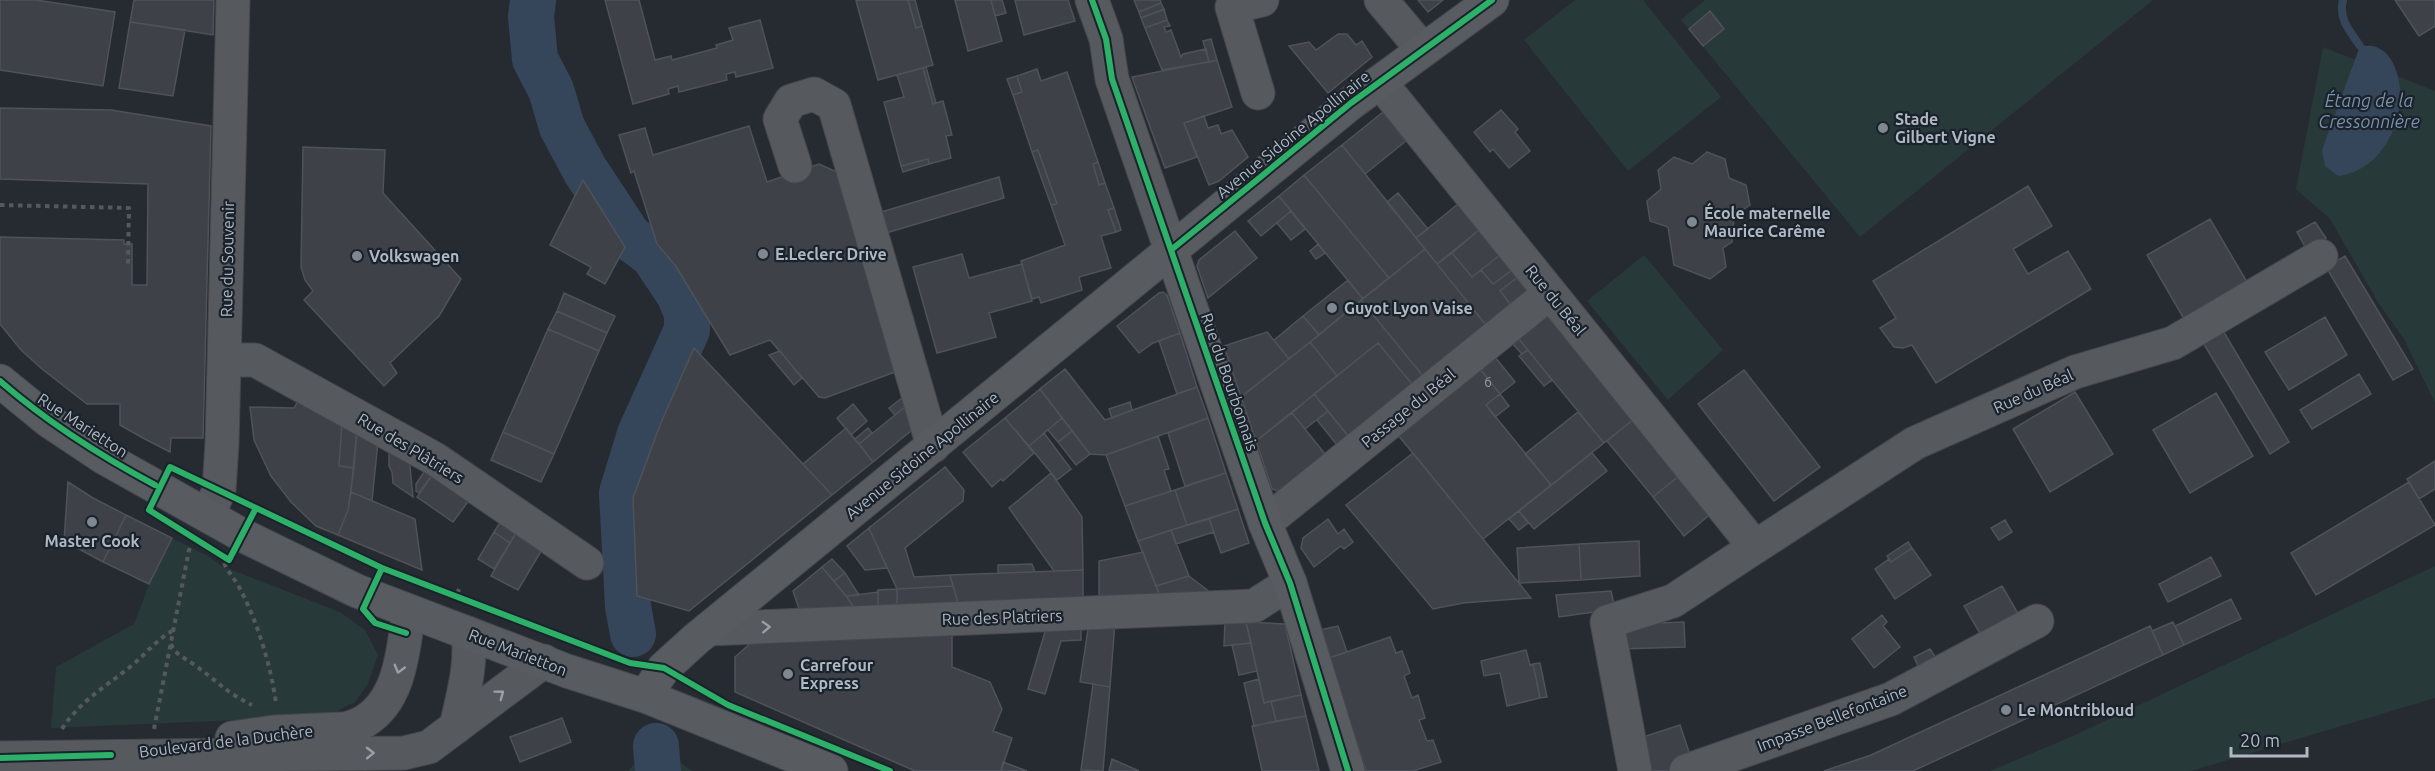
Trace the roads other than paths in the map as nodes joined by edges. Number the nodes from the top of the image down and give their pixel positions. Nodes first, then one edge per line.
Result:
1 (233, 0) edge
2 (1092, 0) edge
3 (1262, 0) edge
4 (1382, 0) edge
5 (1492, 0) edge
6 (1424, 50) junction
7 (1380, 82) junction
8 (1258, 93) dead end
9 (795, 166) dead end
10 (1171, 250) junction
11 (2321, 256) dead end
12 (1550, 293) junction
13 (225, 360) junction
14 (0, 381) edge
15 (933, 446) junction
16 (1265, 523) junction
17 (200, 531) junction
18 (1755, 547) junction
19 (587, 563) dead end
20 (1290, 583) junction
21 (410, 612) junction
22 (468, 617) junction
23 (2037, 621) dead end
24 (708, 629) junction
25 (544, 661) junction
26 (645, 696) junction
27 (456, 727) junction
28 (341, 729) junction
29 (111, 755) junction
30 (0, 758) edge
31 (313, 762) edge
32 (831, 771) edge
33 (1348, 771) edge
34 (1635, 771) edge
35 (1686, 771) edge

1 - 13 street, Rue du Souvenir
2 - 10 street, Rue du Bourbonnais
3 - 8 street
4 - 6 street
5 - 6 main road, Avenue Sidoine Apollinaire
6 - 7 main road, Avenue Sidoine Apollinaire
7 - 10 main road, Avenue Sidoine Apollinaire
7 - 12 street, Rue du Béal
9 - 15 street
10 - 15 main road, Avenue Sidoine Apollinaire
10 - 16 main road, Rue du Bourbonnais
11 - 18 street, Rue du Béal
12 - 16 street, Passage du Béal
12 - 18 street, Rue du Béal
13 - 17 street, Rue du Souvenir
13 - 19 street, Rue des Plâtriers
14 - 17 main road, Rue Marietton
15 - 24 main road, Avenue Sidoine Apollinaire
16 - 20 main road, Rue du Bourbonnais
17 - 21 main road, Rue Marietton
18 - 34 street, Rue du Béal
24 -> 20 street, Rue des Platriers
20 - 33 main road, Rue du Bourbonnais
21 - 22 main road, Rue Marietton
21 -> 28 street, Boulevard de la Duchère
22 - 25 main road, Rue Marietton
22 - 27 street
23 - 35 street, Impasse Bellefontaine
24 - 26 main road, Avenue Sidoine Apollinaire
25 - 26 main road, Rue Marietton
27 -> 25 street, Boulevard de la Duchère
26 - 32 main road, Rue Marietton
31 -> 27 street, Boulevard de la Duchère
28 - 29 street, Boulevard de la Duchère
28 - 31 street, Boulevard de la Duchère
29 - 30 street, Boulevard de la Duchère
29 - 31 street, Boulevard de la Duchère

